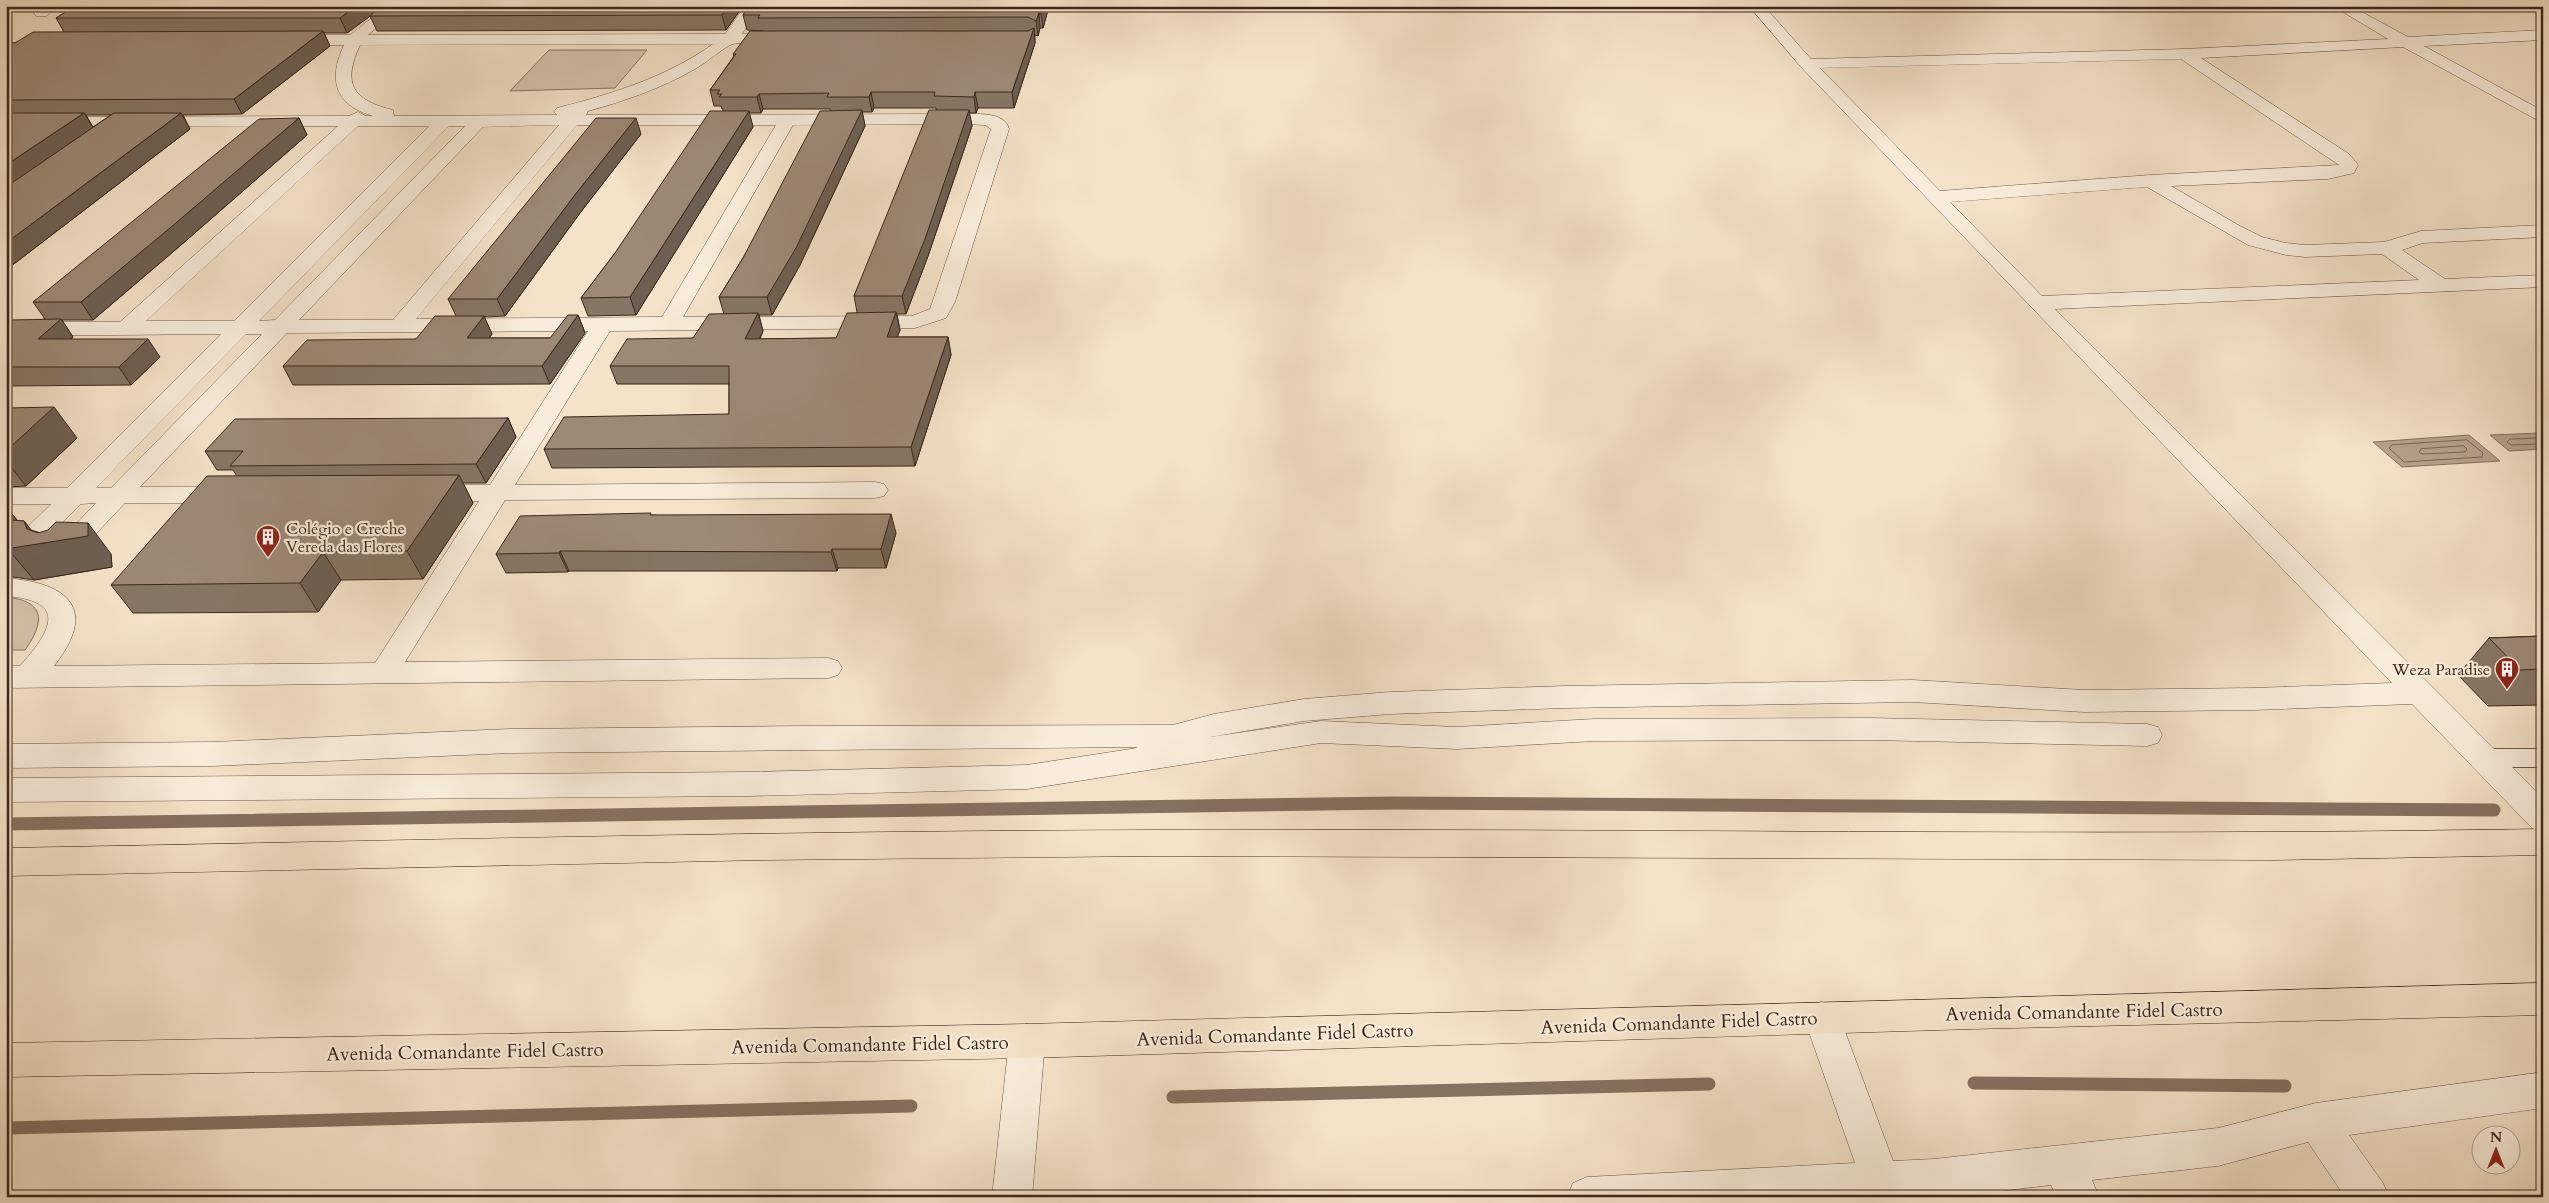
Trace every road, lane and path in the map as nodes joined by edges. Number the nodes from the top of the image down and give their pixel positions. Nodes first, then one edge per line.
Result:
1 (396, 6) edge
2 (753, 6) edge
3 (1756, 6) edge
4 (2340, 6) edge
5 (2543, 35) edge
6 (729, 39) junction
7 (797, 39) edge
8 (276, 40) edge
9 (355, 40) junction
10 (2404, 42) junction
11 (2184, 54) junction
12 (1807, 64) junction
13 (585, 106) junction
14 (368, 108) junction
15 (2543, 118) edge
16 (787, 120) junction
17 (572, 121) junction
18 (6, 122) edge
19 (352, 122) junction
20 (443, 122) junction
21 (478, 122) junction
22 (117, 123) junction
23 (93, 140) edge
24 (2150, 180) junction
25 (1937, 197) junction
26 (2543, 231) edge
27 (2386, 248) junction
28 (2543, 281) edge
29 (2438, 284) junction
30 (2037, 303) junction
31 (603, 325) junction
32 (668, 325) junction
33 (400, 326) junction
34 (242, 327) junction
35 (280, 327) junction
36 (126, 328) junction
37 (6, 329) edge
38 (875, 490) dead end
39 (497, 493) junction
40 (248, 494) edge
41 (407, 494) edge
42 (119, 495) junction
43 (6, 496) edge
44 (76, 496) junction
45 (62, 554) edge
46 (13, 557) edge
47 (24, 585) edge
48 (828, 668) dead end
49 (383, 674) junction
50 (17, 677) edge
51 (2418, 692) junction
52 (1179, 735) junction
53 (2147, 735) dead end
54 (6, 756) edge
55 (2483, 758) junction
56 (2543, 758) edge
57 (1027, 777) junction
58 (6, 790) edge
59 (2543, 819) edge
60 (2543, 842) edge
61 (6, 862) edge
62 (2543, 1000) edge
63 (1822, 1018) junction
64 (1028, 1041) junction
65 (6, 1060) edge
66 (2543, 1090) edge
67 (2316, 1122) junction
68 (2070, 1180) edge
69 (1881, 1182) junction
70 (1804, 1192) edge
71 (1012, 1197) edge
72 (1587, 1197) edge
73 (2369, 1197) edge

1 - 9 street
2 - 6 street
3 - 12 street
4 - 10 street
5 - 10 street
6 - 7 street
6 - 9 street
6 - 13 street
8 - 9 street
9 - 14 street
10 - 11 street
10 - 15 street
11 - 12 street
11 - 24 street
12 - 25 street
13 - 17 street
13 - 21 street
14 - 19 street
14 - 20 street
16 - 17 street
16 - 32 street
16 - 32 street
17 - 21 street
17 - 33 street
18 - 22 street
19 - 20 street
19 - 22 street
19 - 36 street
20 - 21 street
20 - 34 street
21 - 35 street
22 - 23 street
24 - 25 street
24 - 27 street
25 - 30 street
26 - 27 street
27 - 29 street
28 - 29 street
29 - 30 street
30 - 51 street
31 - 32 street
31 - 33 street
31 - 39 street
33 - 35 street
34 - 35 street
34 - 36 street
34 - 44 street
35 - 42 street
36 - 37 street
38 - 39 street
39 - 41 street
39 - 49 street
40 - 42 street
42 - 44 street
42 - 45 street
43 - 44 street
44 - 46 street
47 - 50 street
48 - 49 street
49 - 50 street
51 - 52 street
51 - 55 street
52 - 54 street
52 - 57 street
53 - 57 street
55 - 56 lane
55 - 59 street
57 - 58 street
60 - 61 highway
62 - 63 highway, Avenida Comandante Fidel Castro
63 - 64 highway, Avenida Comandante Fidel Castro
63 - 69 street
64 - 65 highway, Avenida Comandante Fidel Castro
64 - 71 street
66 - 67 street
67 - 68 street
67 - 73 street
68 - 69 street
69 - 70 street
70 - 72 street

